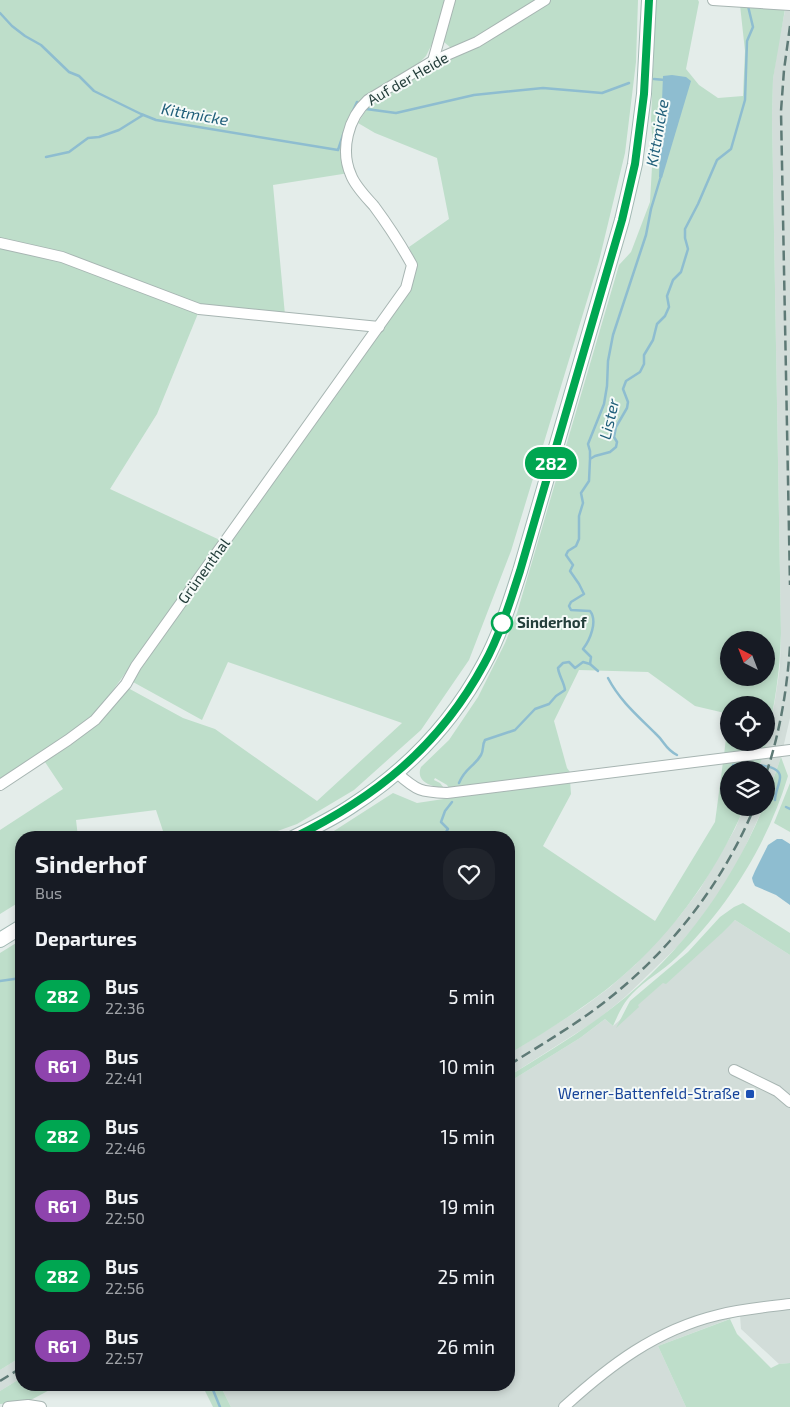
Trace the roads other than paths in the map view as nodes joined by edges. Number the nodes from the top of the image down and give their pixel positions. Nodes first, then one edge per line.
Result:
1 (450, 0) edge
2 (545, 0) edge
3 (649, 0) edge
4 (713, 0) edge
5 (790, 5) edge
6 (433, 61) junction
7 (0, 243) edge
8 (379, 327) junction
9 (787, 751) edge
10 (397, 773) junction
11 (0, 785) edge
12 (306, 831) edge
13 (15, 931) edge
14 (0, 940) edge
15 (734, 1070) dead end
16 (790, 1102) edge
17 (790, 1304) edge
18 (8, 1407) edge
19 (41, 1407) edge
20 (564, 1407) edge

1 - 6 street
2 - 6 street, Auf der Heide
3 - 10 main road
4 - 5 street
6 - 8 street, Auf der Heide
7 - 8 street
8 - 11 street, Grünenthal
9 - 10 street
10 - 12 main road
13 - 14 main road
15 - 16 street
17 - 20 street
18 - 19 street

